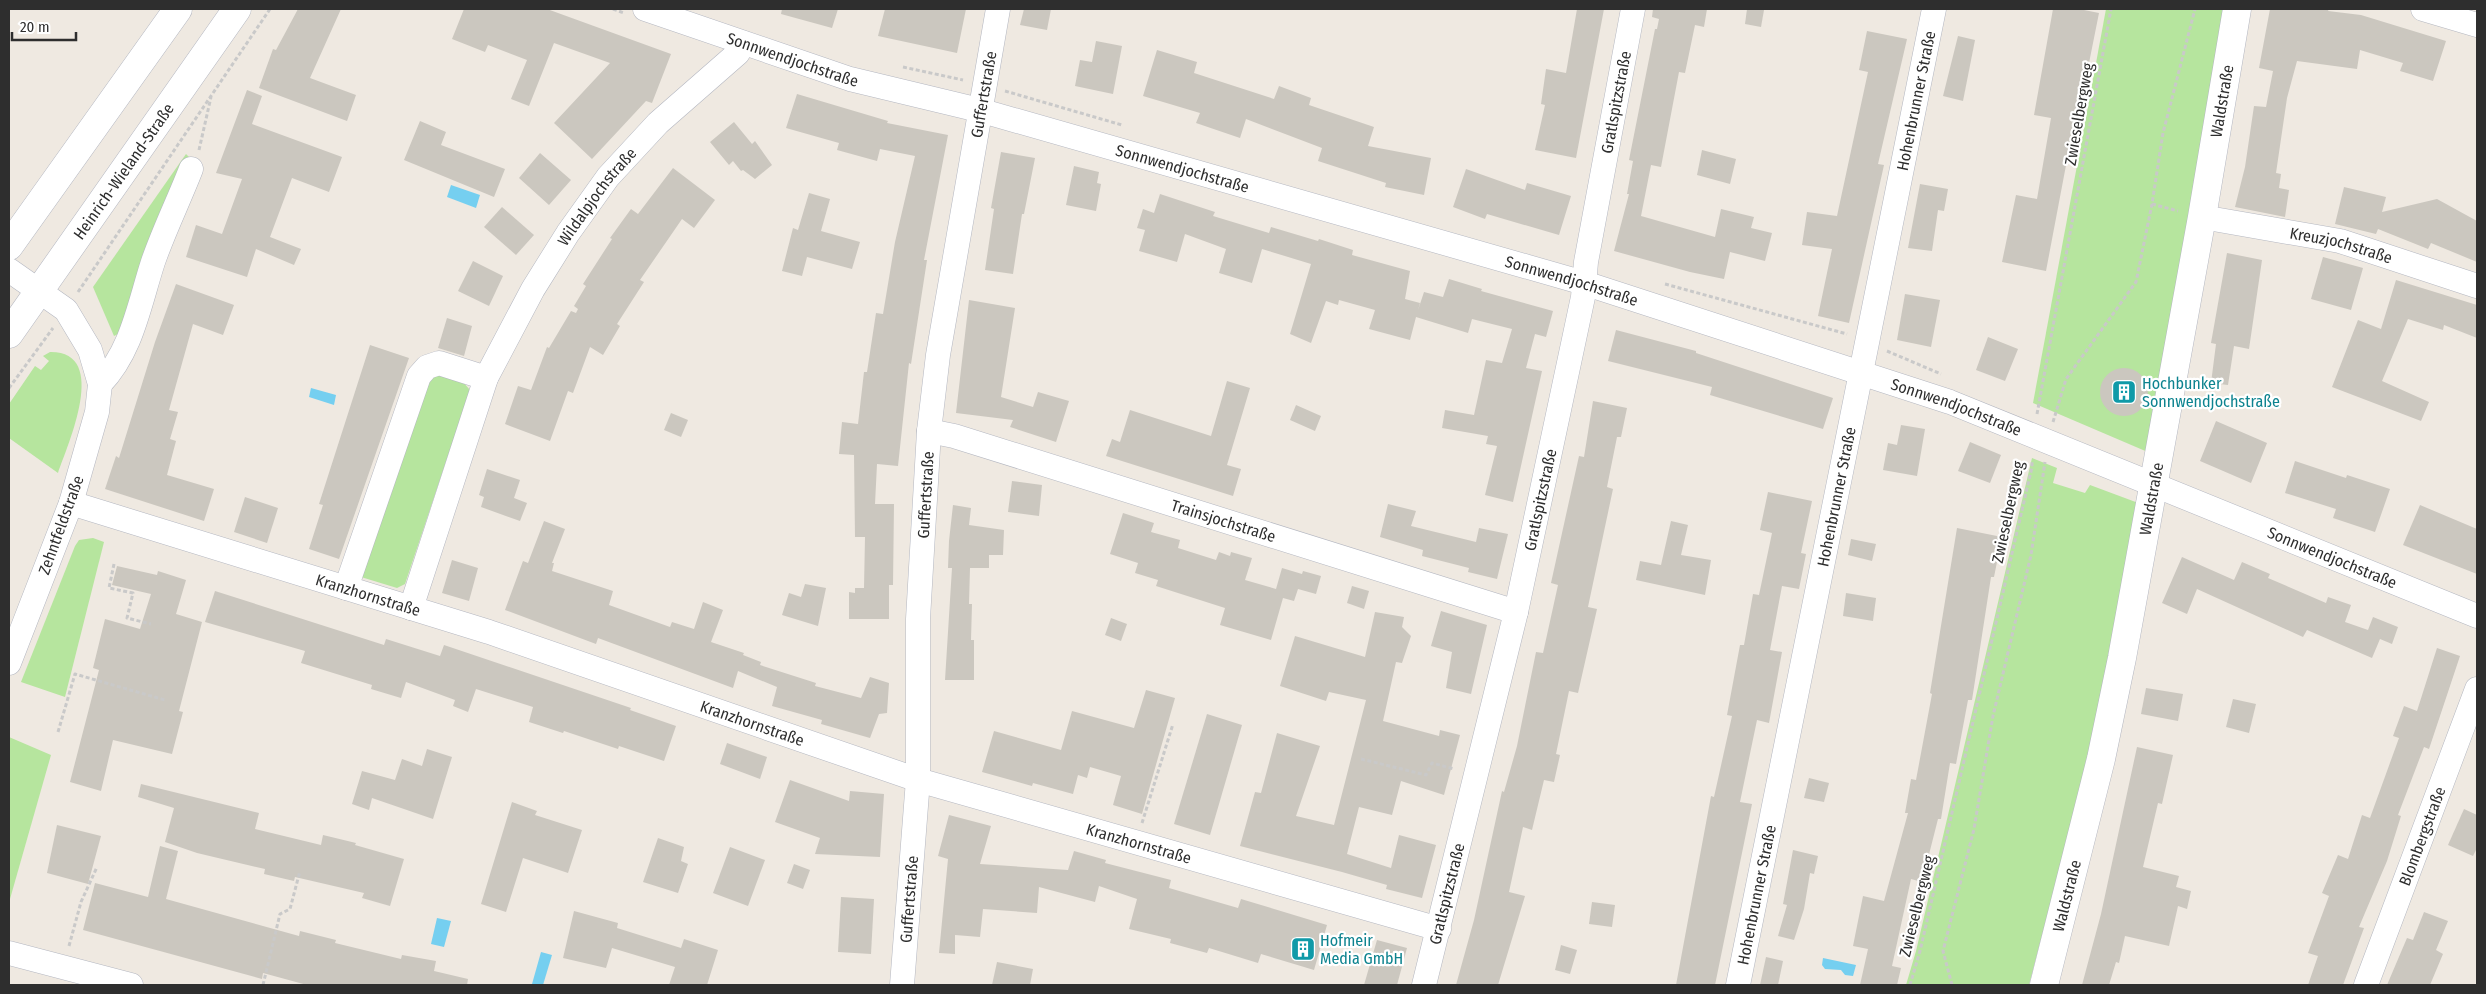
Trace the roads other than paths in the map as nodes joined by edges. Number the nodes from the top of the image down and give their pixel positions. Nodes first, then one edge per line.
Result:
1 (178, 9) edge
2 (238, 9) edge
3 (998, 9) edge
4 (1633, 9) edge
5 (1934, 9) edge
6 (2237, 9) edge
7 (2424, 9) edge
8 (638, 12) edge
9 (2477, 25) edge
10 (743, 43) junction
11 (980, 110) junction
12 (191, 169) road end
13 (2202, 217) junction
14 (9, 246) edge
15 (9, 270) edge
16 (1584, 282) junction
17 (2477, 286) edge
18 (40, 292) junction
19 (9, 334) edge
20 (1862, 372) junction
21 (486, 378) junction
22 (100, 384) junction
23 (929, 431) junction
24 (2153, 485) junction
25 (71, 503) junction
26 (346, 588) junction
27 (411, 608) junction
28 (1516, 612) junction
29 (2477, 616) edge
30 (9, 663) edge
31 (2477, 688) edge
32 (918, 780) junction
33 (1439, 929) junction
34 (9, 953) edge
35 (130, 985) edge
36 (902, 985) edge
37 (1424, 985) edge
38 (1738, 985) edge
39 (2044, 985) edge
40 (2366, 985) edge

1 - 14 street
2 - 18 street, Heinrich-Wieland-Straße
3 - 11 street, Guffertstraße
4 - 16 street, Gratlspitzstraße
5 - 20 street, Hohenbrunner Straße
6 - 13 street, Waldstraße
7 - 9 street
8 - 10 street, Sonnwendjochstraße
10 - 11 street, Sonnwendjochstraße
10 - 21 street, Wildalpjochstraße
11 - 16 street, Sonnwendjochstraße
11 - 23 street, Guffertstraße
12 - 22 street
13 - 17 street, Kreuzjochstraße
13 - 24 street, Waldstraße
15 - 18 street, Zehntfeldstraße
16 - 20 street, Sonnwendjochstraße
16 - 28 street, Gratlspitzstraße
18 - 19 street, Heinrich-Wieland-Straße
18 - 22 street, Zehntfeldstraße
20 - 24 street, Sonnwendjochstraße
20 - 38 street, Hohenbrunner Straße
21 - 26 street
21 - 27 street, Wildalpjochstraße
22 - 25 street, Zehntfeldstraße
23 - 28 street, Trainsjochstraße
23 - 32 street, Guffertstraße
24 - 29 street, Sonnwendjochstraße
24 - 39 street, Waldstraße
25 - 26 street, Kranzhornstraße
25 - 30 street, Zehntfeldstraße
26 - 27 street, Kranzhornstraße
27 - 32 street, Kranzhornstraße
28 - 33 street, Gratlspitzstraße
31 - 40 street, Blombergstraße
32 - 33 street, Kranzhornstraße
32 - 36 street, Guffertstraße
33 - 37 street, Gratlspitzstraße
34 - 35 street

